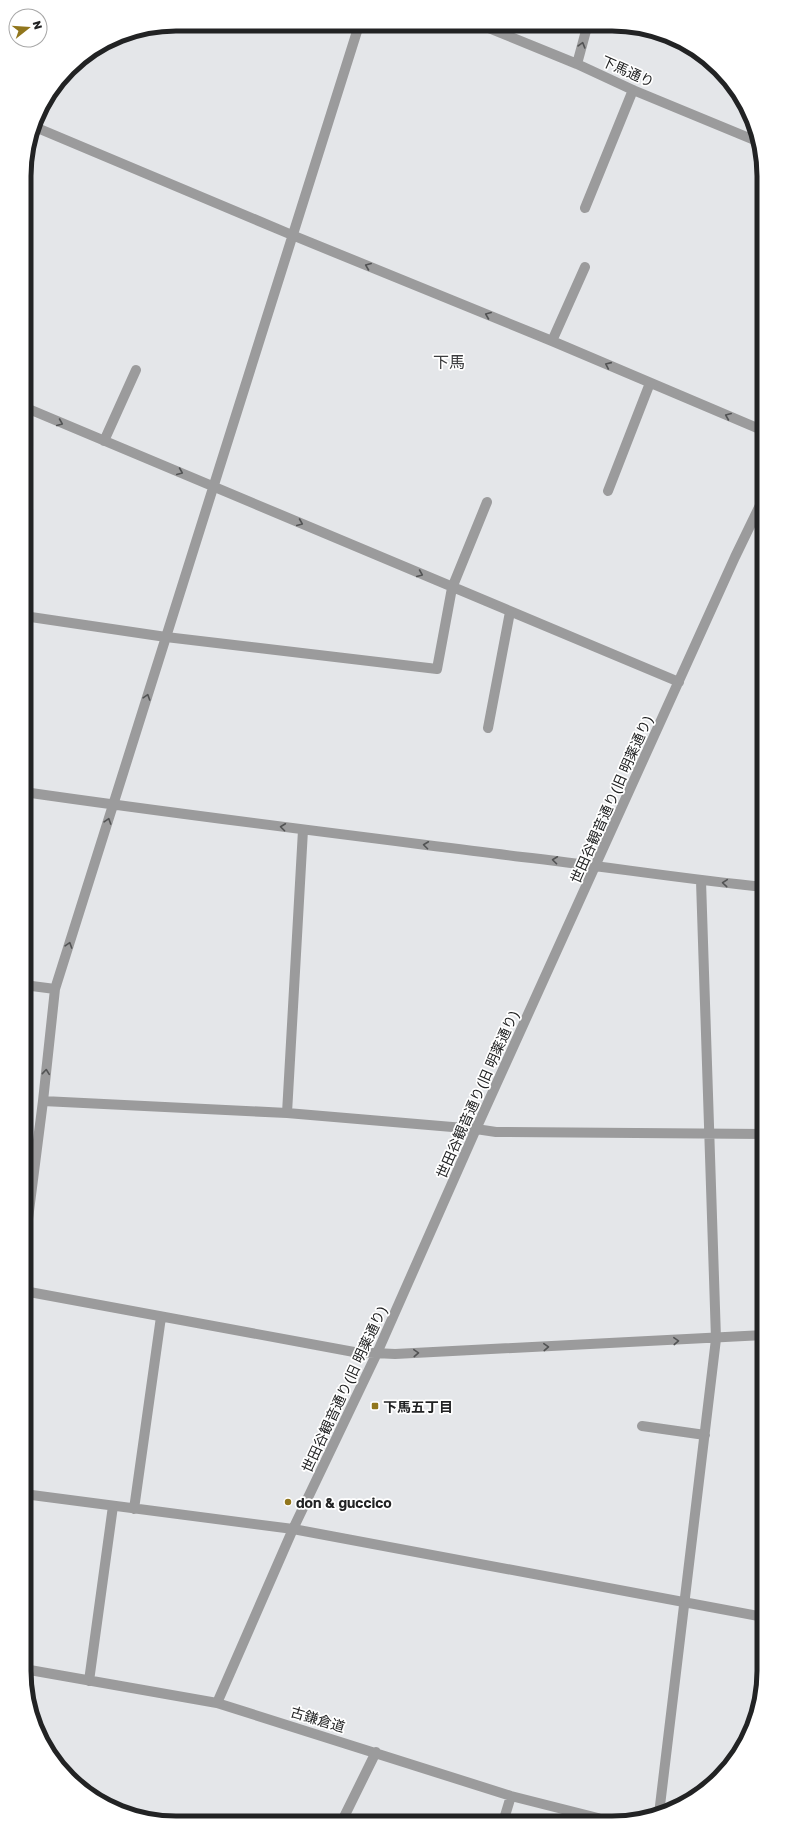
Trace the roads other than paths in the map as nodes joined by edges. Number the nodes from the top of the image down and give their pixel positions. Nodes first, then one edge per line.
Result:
1 (356, 31) edge
2 (496, 31) edge
3 (586, 31) edge
4 (577, 64) junction
5 (633, 90) junction
6 (39, 129) edge
7 (752, 139) edge
8 (585, 208) dead end
9 (292, 235) junction
10 (585, 267) dead end
11 (552, 341) junction
12 (136, 370) dead end
13 (650, 383) junction
14 (31, 411) edge
15 (757, 428) edge
16 (104, 441) junction
17 (214, 486) junction
18 (608, 491) dead end
19 (487, 502) dead end
20 (757, 512) edge
21 (452, 588) junction
22 (510, 612) junction
23 (31, 617) edge
24 (166, 636) junction
25 (679, 682) junction
26 (488, 728) dead end
27 (31, 793) edge
28 (113, 804) junction
29 (303, 830) junction
30 (596, 866) junction
31 (701, 881) junction
32 (757, 886) edge
33 (31, 986) edge
34 (55, 989) junction
35 (43, 1101) junction
36 (287, 1113) junction
37 (476, 1129) junction
38 (710, 1134) junction
39 (757, 1134) edge
40 (31, 1195) edge
41 (31, 1292) edge
42 (161, 1317) junction
43 (757, 1336) edge
44 (716, 1339) junction
45 (377, 1353) junction
46 (642, 1426) dead end
47 (705, 1435) junction
48 (31, 1495) edge
49 (113, 1506) junction
50 (134, 1508) junction
51 (294, 1529) junction
52 (685, 1602) junction
53 (757, 1616) edge
54 (31, 1670) edge
55 (89, 1681) junction
56 (217, 1703) junction
57 (376, 1752) junction
58 (511, 1796) junction
59 (660, 1807) edge
60 (344, 1816) edge
61 (505, 1816) edge
62 (590, 1816) edge

1 - 9 street
2 - 4 street, 下馬通り
4 -> 3 street
4 - 5 street, 下馬通り
5 - 7 street, 下馬通り
5 - 8 street
6 - 9 street
11 -> 9 street
9 - 17 street
10 - 11 street
13 -> 11 street
12 - 16 street
15 -> 13 street
13 - 18 street
14 -> 16 street
16 -> 17 street
17 -> 21 street
17 - 24 street
19 - 21 street
20 - 25 street, 世田谷観音通り(旧 明薬通り)
21 - 22 street
21 - 24 street
22 - 25 street
22 - 26 street
23 - 24 street
28 -> 24 street
25 - 30 street, 世田谷観音通り(旧 明薬通り)
27 - 28 street
29 -> 28 street
34 -> 28 street
30 -> 29 street
29 - 36 street
30 - 31 street
30 - 37 street, 世田谷観音通り(旧 明薬通り)
32 -> 31 street
31 - 38 street
33 - 34 street
35 -> 34 street
35 - 36 street
35 - 40 street
36 - 37 street
37 - 38 street
37 - 45 street, 世田谷観音通り(旧 明薬通り)
38 - 39 street
38 - 44 street
41 - 42 street
42 - 45 street
42 - 50 street
43 - 44 street
45 -> 44 street
44 - 47 street
45 - 51 street, 世田谷観音通り(旧 明薬通り)
46 - 47 street
47 - 52 street
48 - 49 street
49 - 50 street
49 - 55 street
50 - 51 street
51 - 52 street
51 - 56 street, 世田谷観音通り(旧 明薬通り)
52 - 53 street
52 - 59 street
54 - 55 street, 古鎌倉道
55 - 56 street, 古鎌倉道
56 - 57 street, 古鎌倉道
57 - 58 street, 古鎌倉道
57 - 60 street
58 - 61 street
58 - 62 street, 古鎌倉道

